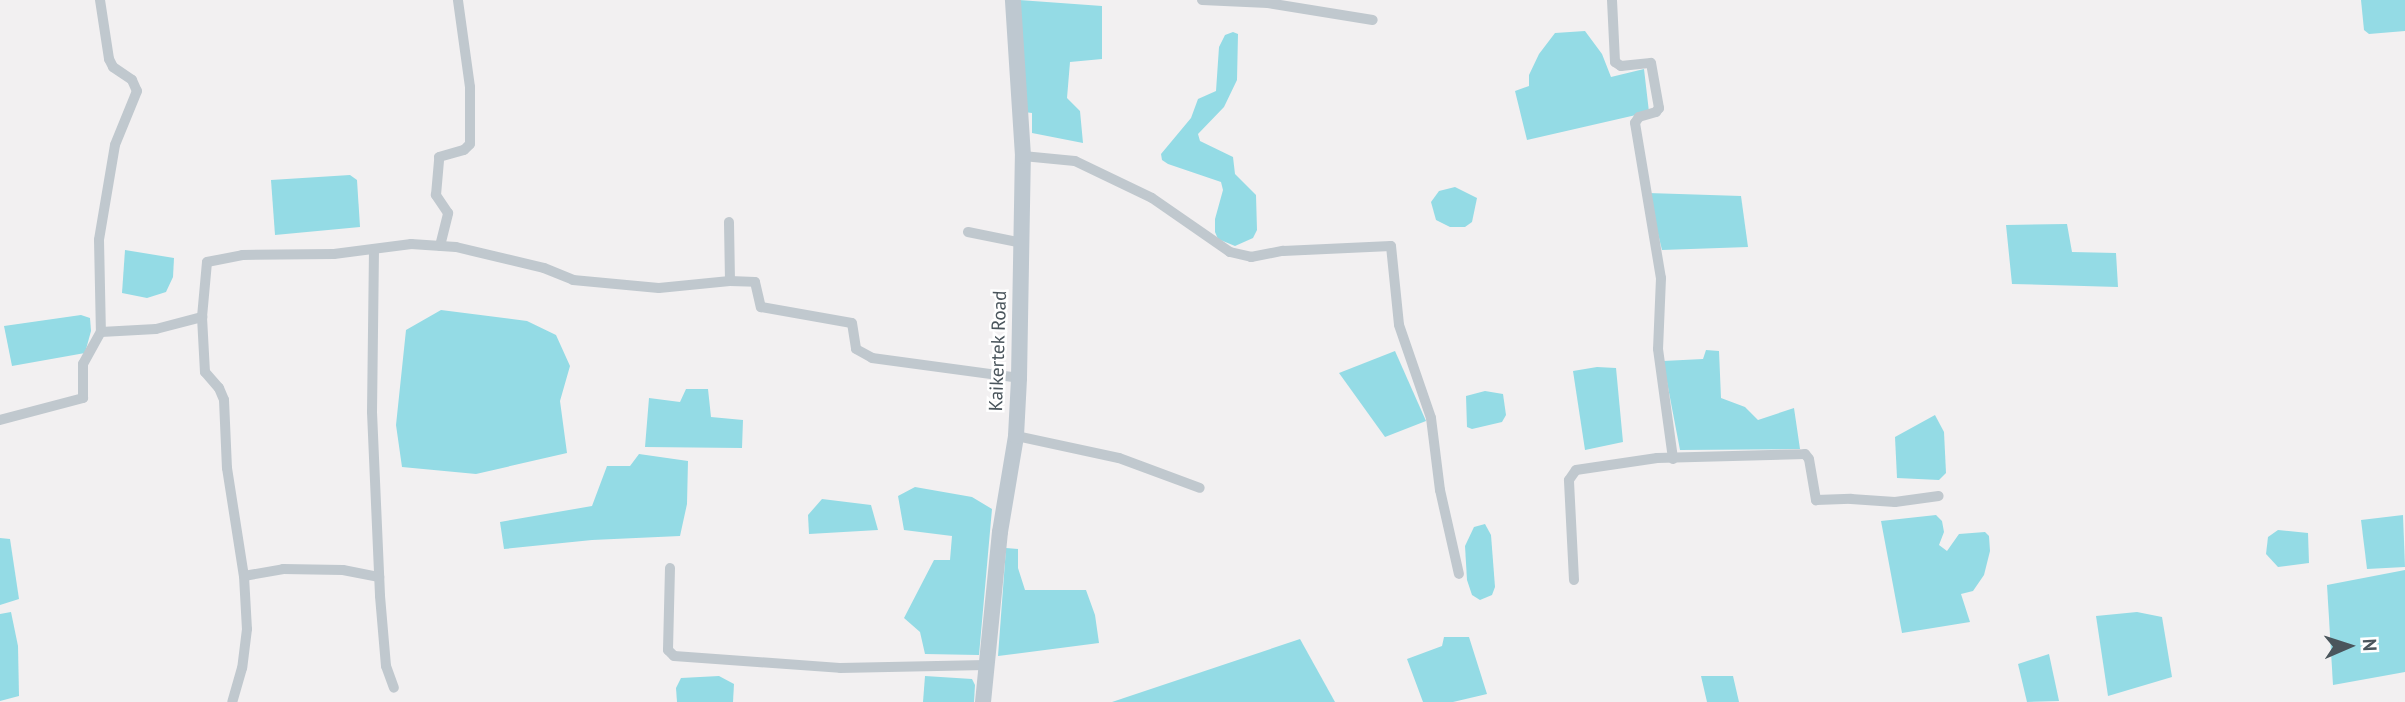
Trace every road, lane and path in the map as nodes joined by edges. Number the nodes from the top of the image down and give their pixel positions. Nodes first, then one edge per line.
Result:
1 (100, 0) edge
2 (458, 0) edge
3 (1013, 0) edge
4 (1202, 0) edge
5 (1612, 0) edge
6 (1373, 20) dead end
7 (1023, 156) junction
8 (729, 222) dead end
9 (968, 232) dead end
10 (1022, 243) junction
11 (440, 246) junction
12 (374, 248) junction
13 (730, 281) junction
14 (202, 317) junction
15 (101, 332) junction
16 (1019, 379) junction
17 (0, 420) edge
18 (1016, 436) junction
19 (1672, 459) junction
20 (1200, 488) dead end
21 (1939, 496) dead end
22 (670, 568) dead end
23 (1459, 574) dead end
24 (244, 576) junction
25 (379, 577) junction
26 (1574, 580) dead end
27 (986, 665) junction
28 (394, 688) dead end
29 (232, 702) edge
30 (983, 702) edge

1 - 15 street
2 - 11 street
3 - 7 main road, Kaikertek Road
4 - 6 street
5 - 19 street
7 - 10 main road, Kaikertek Road
7 - 23 street
8 - 13 street
9 - 10 street
10 - 16 main road, Kaikertek Road
11 - 12 street
11 - 13 street
12 - 14 street
12 - 25 street
13 - 16 street
14 - 15 street
14 - 24 street
15 - 17 street
16 - 18 main road, Kaikertek Road
18 - 20 street
18 - 27 main road, Kaikertek Road
19 - 21 street
19 - 26 street
22 - 27 street
24 - 25 street
24 - 29 street
25 - 28 street
27 - 30 main road, Kaikertek Road

